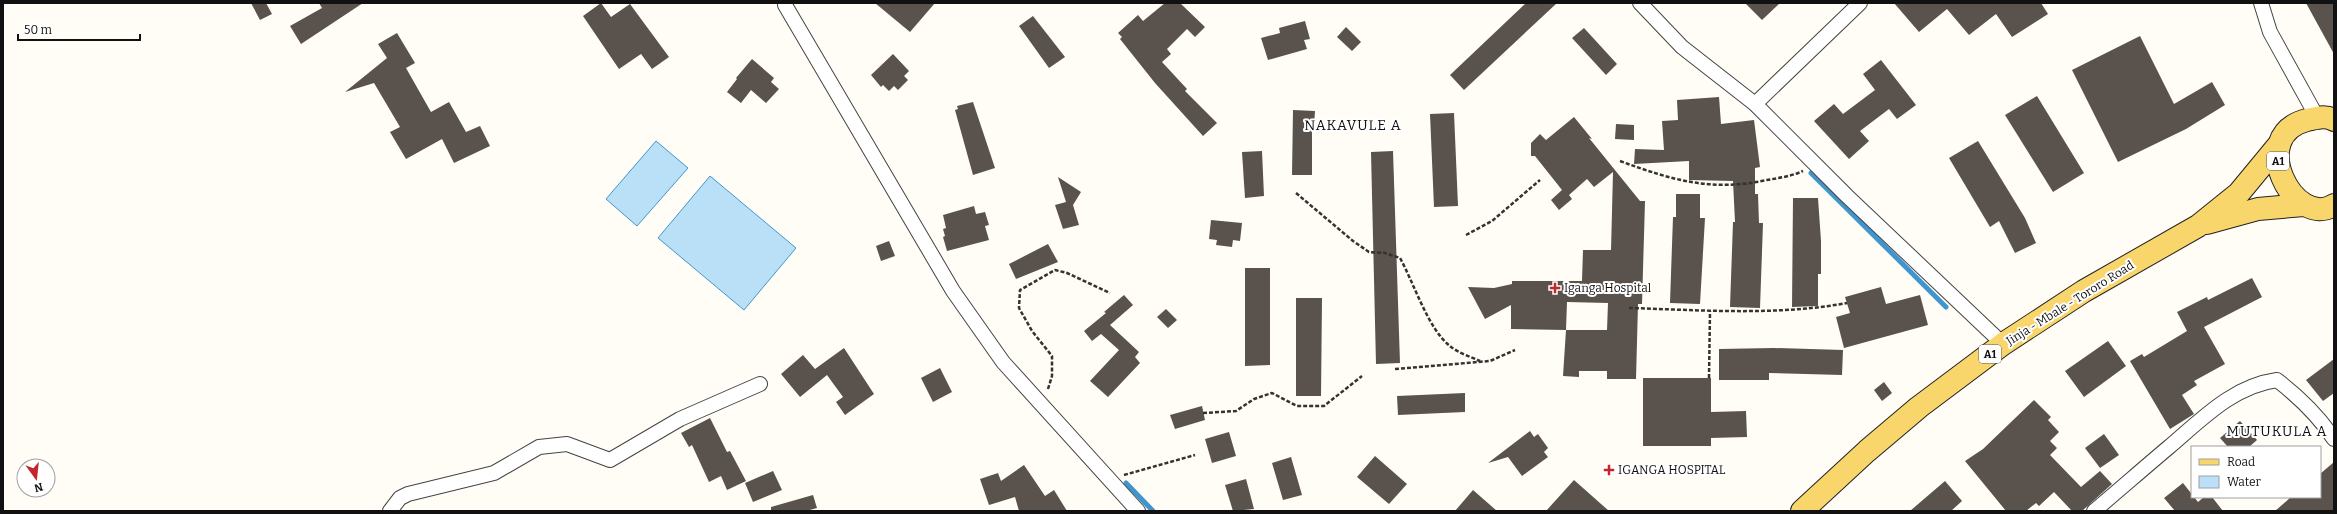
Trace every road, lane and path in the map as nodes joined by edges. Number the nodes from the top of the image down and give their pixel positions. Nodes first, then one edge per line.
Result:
1 (1640, 3) edge
2 (1860, 3) edge
3 (2261, 3) edge
4 (785, 4) edge
5 (1755, 104) junction
6 (2329, 119) edge
7 (2277, 147) junction
8 (1620, 161) dead end
9 (1816, 165) junction
10 (1540, 180) dead end
11 (1296, 194) dead end
12 (2334, 204) edge
13 (2304, 205) junction
14 (2198, 226) junction
15 (1466, 235) dead end
16 (1110, 293) dead end
17 (1847, 303) dead end
18 (1629, 308) dead end
19 (1710, 310) junction
20 (2003, 344) junction
21 (1515, 350) dead end
22 (1480, 362) junction
23 (1394, 369) dead end
24 (1362, 376) dead end
25 (1709, 378) dead end
26 (760, 384) dead end
27 (1042, 407) junction
28 (1204, 412) dead end
29 (2334, 439) edge
30 (1195, 455) dead end
31 (1108, 479) junction
32 (390, 511) edge
33 (1138, 511) edge
34 (1802, 511) edge
35 (2094, 511) edge

1 - 5 street
2 - 5 street
3 - 6 street
4 - 27 street
5 - 9 street
6 - 7 main road, A1
7 - 13 main road, A1
7 - 14 main road, Jinja - Mbale - Tororo Road / A1
8 - 9 path
9 - 20 street
10 - 15 path
11 - 22 path
12 - 13 main road, A1
13 - 14 main road, Jinja - Mbale - Tororo Road / A1
14 - 20 main road, Jinja - Mbale - Tororo Road / A1
16 - 27 path
17 - 19 path
18 - 19 path
19 - 25 path
20 - 34 main road, Jinja - Mbale - Tororo Road / A1
21 - 22 path
22 - 23 path
24 - 28 path
26 - 32 street
27 - 31 street
29 - 35 street
30 - 31 path
31 - 33 street

